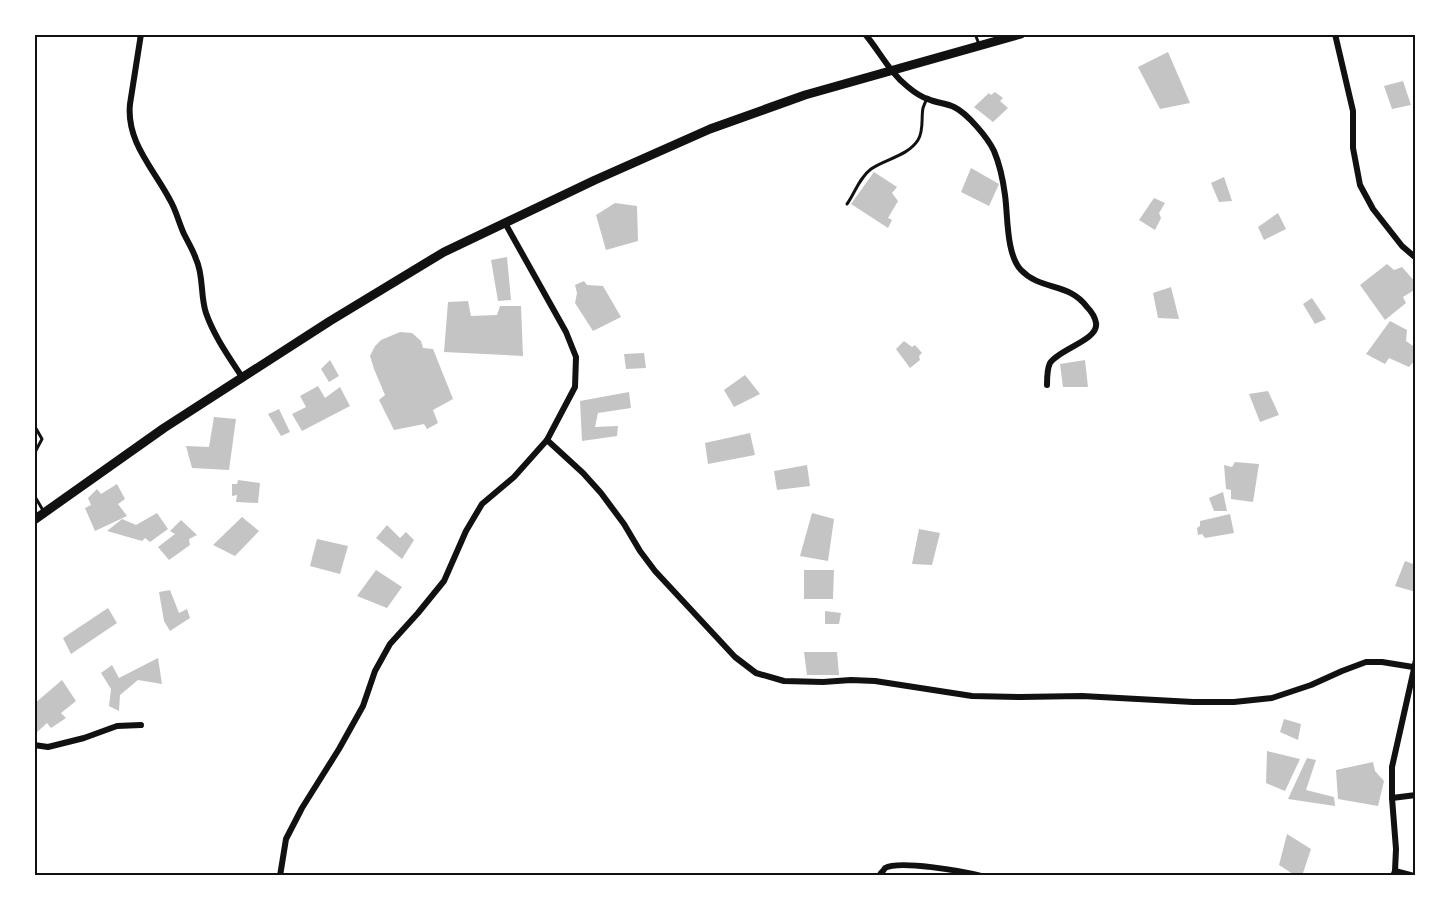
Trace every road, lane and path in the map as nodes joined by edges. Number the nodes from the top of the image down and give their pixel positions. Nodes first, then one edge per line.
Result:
1 (141, 34) edge
2 (865, 34) edge
3 (975, 34) edge
4 (1021, 34) edge
5 (1335, 34) edge
6 (980, 46) junction
7 (891, 70) junction
8 (927, 99) junction
9 (847, 204) dead end
10 (505, 223) junction
11 (1416, 258) edge
12 (242, 378) junction
13 (1047, 385) dead end
14 (34, 425) edge
15 (547, 440) junction
16 (34, 454) edge
17 (34, 495) edge
18 (45, 513) junction
19 (34, 520) edge
20 (1414, 664) edge
21 (141, 725) dead end
22 (34, 746) edge
23 (1416, 795) edge
24 (1392, 798) junction
25 (1394, 873) edge
26 (280, 876) edge
27 (879, 876) edge
28 (981, 876) edge
29 (1414, 876) edge

1 - 12 street
2 - 7 street
3 - 6 lane
4 - 6 main road
5 - 11 street
6 - 7 main road
7 - 8 street
7 - 10 main road
8 - 9 lane
8 - 13 street
10 - 12 main road
10 - 15 street
12 - 18 main road
14 - 16 lane
15 - 20 street
15 - 26 street
17 - 18 lane
18 - 19 main road
20 - 24 street
21 - 22 street
23 - 24 street
24 - 25 street
25 - 29 street
27 - 28 street

